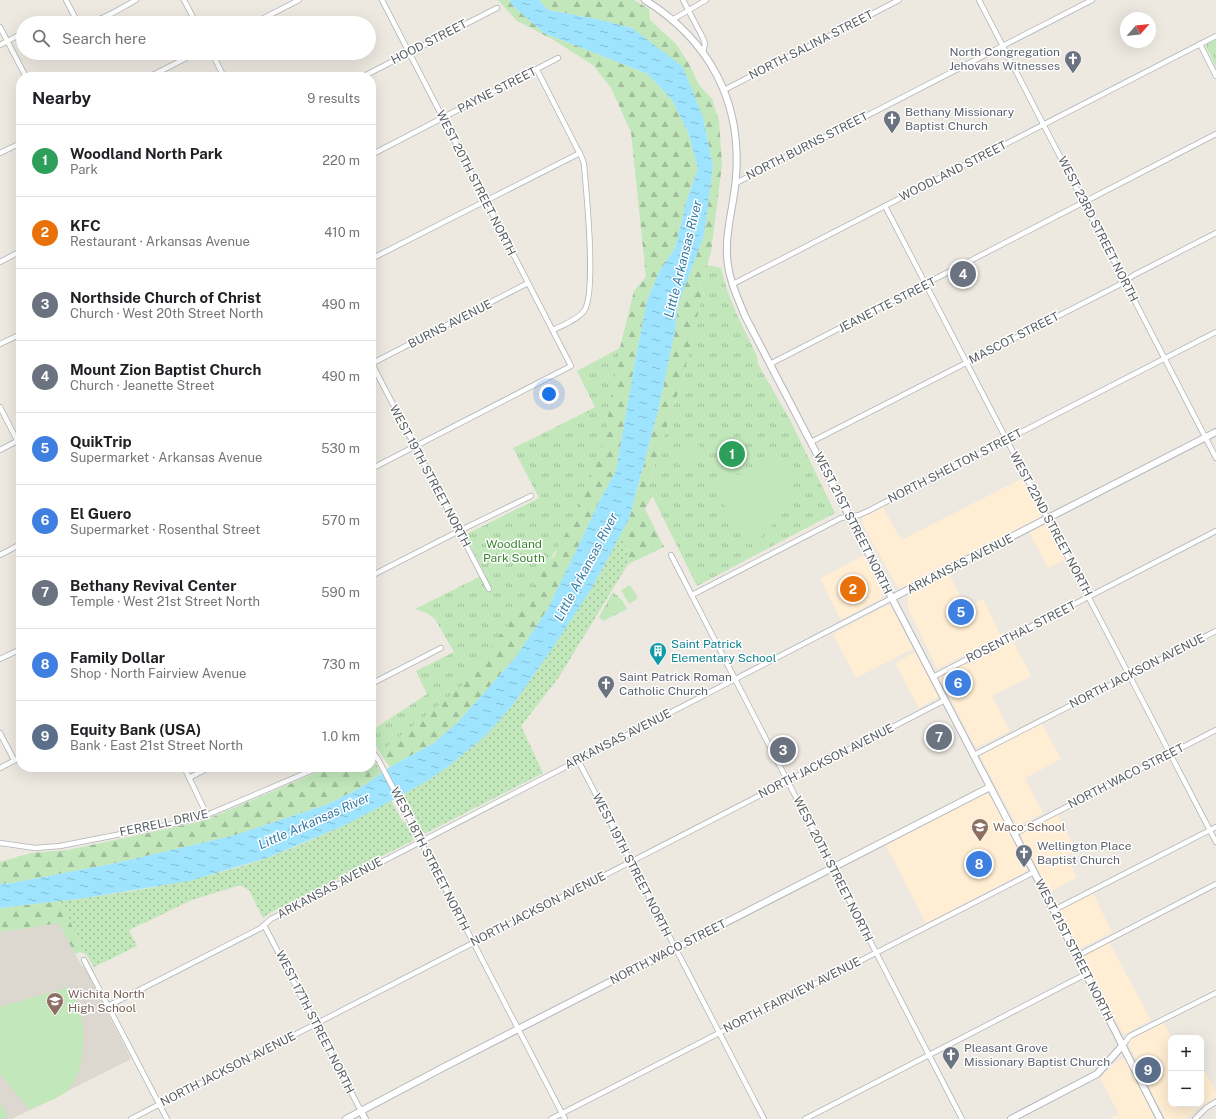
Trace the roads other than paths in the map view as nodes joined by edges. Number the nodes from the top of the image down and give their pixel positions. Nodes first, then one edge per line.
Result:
1 (66, 0) edge
2 (136, 0) edge
3 (184, 0) edge
4 (299, 0) edge
5 (382, 0) edge
6 (645, 0) edge
7 (683, 0) edge
8 (706, 0) edge
9 (899, 0) edge
10 (979, 0) edge
11 (1092, 0) edge
12 (497, 8) dead end
13 (688, 10) junction
14 (74, 16) edge
15 (104, 16) edge
16 (192, 16) edge
17 (268, 16) edge
18 (672, 20) junction
19 (0, 27) edge
20 (1216, 36) edge
21 (16, 37) edge
22 (8, 41) junction
23 (1200, 44) junction
24 (0, 45) edge
25 (1003, 46) junction
26 (703, 52) junction
27 (409, 53) junction
28 (16, 57) edge
29 (558, 58) dead end
30 (18, 60) edge
31 (182, 60) edge
32 (216, 60) edge
33 (537, 70) junction
34 (24, 72) edge
35 (159, 72) edge
36 (222, 72) edge
37 (372, 72) edge
38 (1216, 76) edge
39 (724, 90) junction
40 (443, 118) junction
41 (1044, 124) junction
42 (1216, 134) edge
43 (16, 145) edge
44 (376, 152) edge
45 (0, 153) edge
46 (580, 153) junction
47 (736, 183) junction
48 (486, 201) junction
49 (1084, 203) junction
50 (885, 206) junction
51 (1216, 233) edge
52 (16, 254) edge
53 (376, 256) edge
54 (0, 262) edge
55 (1124, 281) junction
56 (528, 283) junction
57 (733, 284) junction
58 (926, 284) junction
59 (553, 330) junction
60 (1216, 332) edge
61 (16, 336) edge
62 (0, 344) edge
63 (1164, 359) junction
64 (376, 360) edge
65 (966, 363) junction
66 (770, 364) junction
67 (376, 373) edge
68 (0, 407) edge
69 (1216, 432) edge
70 (16, 435) edge
71 (1205, 438) junction
72 (1007, 440) junction
73 (16, 442) edge
74 (811, 442) junction
75 (415, 447) junction
76 (0, 450) edge
77 (1216, 458) edge
78 (376, 466) edge
79 (531, 496) dead end
80 (849, 516) junction
81 (1049, 518) junction
82 (459, 531) junction
83 (1216, 532) edge
84 (16, 546) edge
85 (0, 554) edge
86 (672, 555) dead end
87 (376, 573) edge
88 (489, 589) dead end
89 (692, 595) junction
90 (1089, 596) junction
91 (892, 598) junction
92 (1216, 631) edge
93 (441, 648) dead end
94 (16, 651) edge
95 (0, 659) edge
96 (1130, 675) junction
97 (933, 677) junction
98 (735, 679) junction
99 (376, 681) edge
100 (945, 700) junction
101 (1216, 730) edge
102 (0, 733) edge
103 (1171, 754) junction
104 (974, 755) junction
105 (376, 756) edge
106 (14, 760) joint
107 (578, 760) junction
108 (0, 768) edge
109 (186, 772) edge
110 (200, 772) edge
111 (308, 772) edge
112 (189, 778) junction
113 (787, 781) junction
114 (990, 787) junction
115 (207, 815) junction
116 (1216, 827) edge
117 (1210, 830) junction
118 (1014, 834) junction
119 (420, 841) junction
120 (1216, 842) edge
121 (0, 843) edge
122 (630, 862) junction
123 (832, 868) junction
124 (1034, 872) junction
125 (1216, 884) edge
126 (1054, 910) junction
127 (264, 925) junction
128 (473, 943) junction
129 (675, 948) junction
130 (876, 952) junction
131 (1077, 956) junction
132 (84, 960) dead end
133 (1086, 974) junction
134 (1216, 993) edge
135 (108, 1006) junction
136 (316, 1024) junction
137 (518, 1029) junction
138 (719, 1033) junction
139 (1123, 1045) junction
140 (929, 1055) junction
141 (1216, 1102) edge
142 (159, 1104) junction
143 (361, 1111) junction
144 (562, 1114) junction
145 (130, 1119) edge
146 (167, 1119) edge
147 (346, 1119) edge
148 (365, 1119) edge
149 (551, 1119) edge
150 (565, 1119) edge
151 (764, 1119) edge
152 (805, 1119) edge
153 (962, 1119) edge
154 (1011, 1119) edge
155 (1160, 1119) edge
156 (1195, 1119) edge

1 - 14 street
2 - 15 street
3 - 16 street
4 - 17 street
5 - 27 street, WEST 20TH STREET NORTH
6 - 18 main road, WEST 21ST STREET NORTH
7 - 13 street
8 - 13 street
9 - 39 street, NORTH SALINA STREET
10 - 25 street, WEST 23RD STREET NORTH
11 - 25 street, NORTH BURNS STREET
12 - 27 street, HOOD STREET
13 - 18 street
13 - 26 street
18 - 26 main road, WEST 21ST STREET NORTH
19 - 22 street
20 - 23 street, WOODLAND STREET
21 - 22 street
22 - 24 street
22 - 28 street
23 - 38 street
23 - 41 street, WOODLAND STREET
25 - 41 street, WEST 23RD STREET NORTH
25 - 47 street, NORTH BURNS STREET
26 - 39 main road, WEST 21ST STREET NORTH
27 - 37 street, HOOD STREET
27 - 40 street, WEST 20TH STREET NORTH
29 - 33 street, PAYNE STREET
30 - 34 street
31 - 35 street
32 - 36 street
33 - 40 street, PAYNE STREET
33 - 46 street
39 - 47 main road, WEST 21ST STREET NORTH
40 - 44 street, PAYNE STREET
40 - 48 street, WEST 20TH STREET NORTH
41 - 49 street, WEST 23RD STREET NORTH
41 - 50 street, WOODLAND STREET
42 - 49 street, JEANETTE STREET
43 - 45 street
46 - 48 street
46 - 59 street
47 - 57 main road, WEST 21ST STREET NORTH
48 - 53 street
48 - 56 street, WEST 20TH STREET NORTH
49 - 55 street, WEST 23RD STREET NORTH
49 - 58 street, JEANETTE STREET
50 - 57 street, WOODLAND STREET
50 - 58 street, WEST 22ND STREET NORTH
51 - 55 street, MASCOT STREET
52 - 54 street
55 - 63 street, WEST 23RD STREET NORTH
55 - 65 street, MASCOT STREET
56 - 59 street, WEST 20TH STREET NORTH
56 - 64 street, BURNS AVENUE
57 - 66 main road, WEST 21ST STREET NORTH
58 - 65 street, WEST 22ND STREET NORTH
58 - 66 street, JEANETTE STREET
59 - 75 street, WEST 20TH STREET NORTH
60 - 63 street, NORTH SHELTON STREET
61 - 62 street
63 - 71 street, WEST 23RD STREET NORTH
63 - 72 street, NORTH SHELTON STREET
65 - 72 street, WEST 22ND STREET NORTH
65 - 74 street, MASCOT STREET
66 - 74 main road, WEST 21ST STREET NORTH
67 - 75 street, WEST 19TH STREET NORTH
68 - 70 street
69 - 71 main road, ARKANSAS AVENUE
71 - 77 street, WEST 23RD STREET NORTH
71 - 81 main road, ARKANSAS AVENUE
72 - 80 street, NORTH SHELTON STREET
72 - 81 street, WEST 22ND STREET NORTH
73 - 76 street
74 - 80 main road, WEST 21ST STREET NORTH
75 - 78 street
75 - 82 street, WEST 19TH STREET NORTH
79 - 82 street
80 - 89 street, NORTH SHELTON STREET
80 - 91 main road, WEST 21ST STREET NORTH
81 - 90 street, WEST 22ND STREET NORTH
81 - 91 main road, ARKANSAS AVENUE
82 - 87 street
82 - 88 street, WEST 19TH STREET NORTH
83 - 90 street, ROSENTHAL STREET
84 - 85 street
86 - 89 street, WEST 20TH STREET NORTH
89 - 98 street, WEST 20TH STREET NORTH
90 - 96 street, WEST 22ND STREET NORTH
90 - 97 street, ROSENTHAL STREET
91 - 97 main road, WEST 21ST STREET NORTH
91 - 98 street, ARKANSAS AVENUE
92 - 96 street, NORTH JACKSON AVENUE
93 - 99 street
94 - 95 street
96 - 103 street, WEST 22ND STREET NORTH
96 - 104 street, NORTH JACKSON AVENUE
97 - 100 main road, WEST 21ST STREET NORTH
98 - 107 street, ARKANSAS AVENUE
98 - 113 street, WEST 20TH STREET NORTH
100 - 104 main road, WEST 21ST STREET NORTH
100 - 113 street, NORTH JACKSON AVENUE
101 - 103 street, NORTH WACO STREET
102 - 106 street
103 - 117 street, WEST 22ND STREET NORTH
103 - 118 street, NORTH WACO STREET
104 - 114 main road, WEST 21ST STREET NORTH
105 - 119 street, WEST 18TH STREET NORTH
106 - 108 street
107 - 119 street, ARKANSAS AVENUE
107 - 122 street, WEST 19TH STREET NORTH
109 - 112 street
110 - 112 street
111 - 115 street, FERRELL DRIVE
112 - 115 street
113 - 122 street, NORTH JACKSON AVENUE
113 - 123 street, WEST 20TH STREET NORTH
114 - 118 main road, WEST 21ST STREET NORTH
114 - 123 main road, NORTH WACO STREET
115 - 121 street, FERRELL DRIVE
116 - 117 street
117 - 120 street, WEST 22ND STREET NORTH
117 - 126 street
118 - 124 main road, WEST 21ST STREET NORTH
119 - 127 street, ARKANSAS AVENUE
119 - 128 street, WEST 18TH STREET NORTH
122 - 128 street, NORTH JACKSON AVENUE
122 - 129 street, WEST 19TH STREET NORTH
123 - 129 main road, NORTH WACO STREET
123 - 130 street, WEST 20TH STREET NORTH
124 - 126 main road, WEST 21ST STREET NORTH
124 - 130 street, NORTH FAIRVIEW AVENUE
125 - 131 street
126 - 131 main road, WEST 21ST STREET NORTH
127 - 135 street, ARKANSAS AVENUE
127 - 136 street, WEST 17TH STREET NORTH
128 - 136 street, NORTH JACKSON AVENUE
128 - 137 street, WEST 18TH STREET NORTH
129 - 137 main road, NORTH WACO STREET
129 - 138 street, WEST 19TH STREET NORTH
130 - 138 street, NORTH FAIRVIEW AVENUE
130 - 140 street, WEST 20TH STREET NORTH
131 - 133 main road, WEST 21ST STREET NORTH
132 - 135 street
133 - 139 main road, WEST 21ST STREET NORTH
133 - 140 street
134 - 139 street
135 - 142 street
136 - 142 street, NORTH JACKSON AVENUE
136 - 143 street, WEST 17TH STREET NORTH
137 - 143 main road, NORTH WACO STREET
137 - 144 street, WEST 18TH STREET NORTH
138 - 144 street, NORTH FAIRVIEW AVENUE
138 - 151 street, WEST 19TH STREET NORTH
139 - 154 main road
139 - 155 main road, WEST 21ST STREET NORTH
140 - 152 street
140 - 153 street, WEST 20TH STREET NORTH
141 - 156 street
142 - 145 street, NORTH JACKSON AVENUE
142 - 146 street
143 - 147 main road, NORTH WACO STREET
143 - 148 main road, WEST 17TH STREET NORTH
144 - 149 street, NORTH FAIRVIEW AVENUE
144 - 150 street, WEST 18TH STREET NORTH

